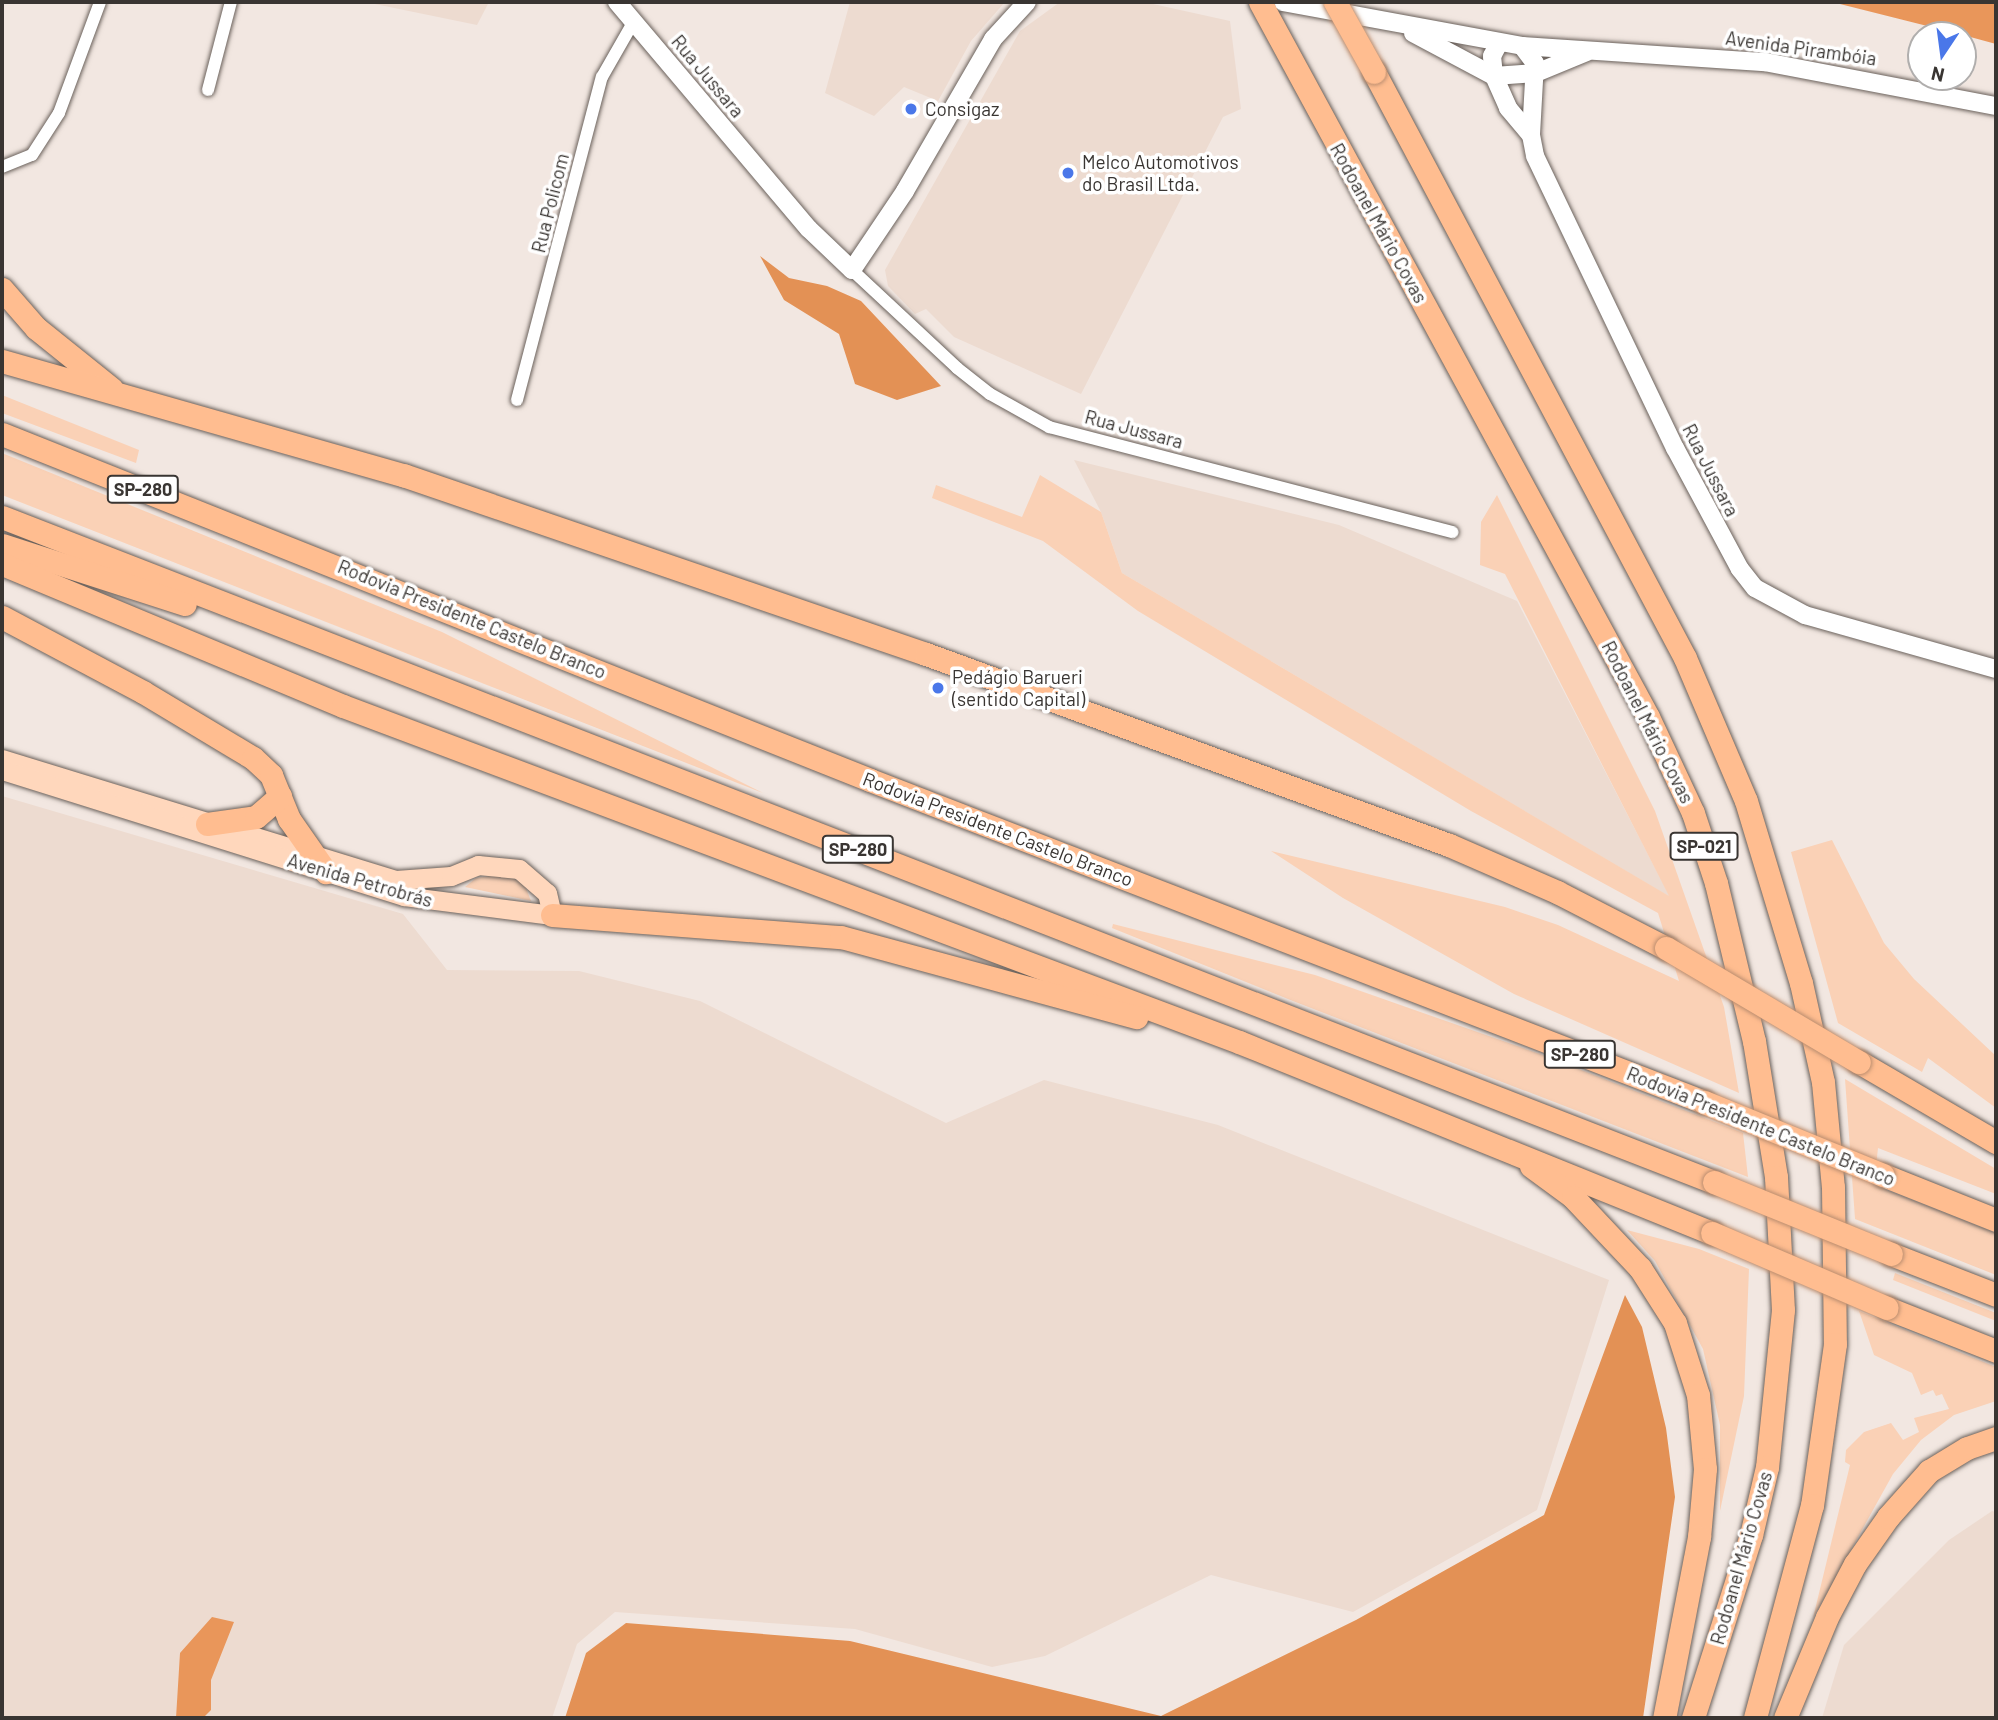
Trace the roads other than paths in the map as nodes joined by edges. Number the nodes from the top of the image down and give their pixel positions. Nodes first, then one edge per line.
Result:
1 (100, 2) edge
2 (231, 2) edge
3 (617, 2) edge
4 (1027, 2) edge
5 (1260, 2) edge
6 (1283, 2) edge
7 (1335, 2) edge
8 (634, 21) junction
9 (1402, 27) junction
10 (1499, 43) junction
11 (1522, 46) junction
12 (1597, 49) junction
13 (1536, 73) junction
14 (1494, 76) junction
15 (208, 90) dead end
16 (1996, 106) edge
17 (1531, 135) junction
18 (2, 167) edge
19 (852, 270) junction
20 (2, 289) edge
21 (2, 361) edge
22 (120, 395) junction
23 (517, 400) dead end
24 (2, 434) edge
25 (2, 517) edge
26 (1453, 532) dead end
27 (2, 545) edge
28 (2, 564) edge
29 (2, 617) edge
30 (1996, 669) edge
31 (413, 677) junction
32 (2, 759) edge
33 (2, 770) edge
34 (280, 796) junction
35 (207, 824) junction
36 (319, 864) junction
37 (552, 915) junction
38 (1239, 1042) junction
39 (1996, 1142) edge
40 (1504, 1145) junction
41 (1996, 1220) edge
42 (1996, 1295) edge
43 (1996, 1351) edge
44 (1996, 1438) edge
45 (1664, 1718) edge
46 (1693, 1718) edge
47 (1755, 1718) edge
48 (1785, 1718) edge

1 - 18 street
2 - 15 street
3 - 8 main road, Rua Jussara
4 - 19 main road
5 - 46 highway, Rodoanel Mário Covas / SP-021
6 - 9 main road
7 - 47 highway, SP-021, bridge
8 - 19 main road, Rua Jussara
8 - 23 street, Rua Policom
9 - 10 main road
9 - 14 main road
10 - 11 main road
10 - 14 main road
11 - 12 main road, Avenida Pirambóia
11 - 13 main road
12 - 13 main road, Avenida Pirambóia
12 - 16 main road, Avenida Pirambóia
13 - 14 main road, Avenida Pirambóia
13 - 17 main road, Rua Jussara
14 - 17 main road, Rua Jussara
17 - 30 main road, Rua Jussara
19 - 26 street, Rua Jussara
20 - 22 highway
21 - 22 highway
22 - 39 highway, bridge
24 - 41 highway, Rodovia Presidente Castelo Branco / SP-280, bridge
25 - 31 highway, SP-280
27 - 31 highway
28 - 38 highway
29 - 34 highway
31 - 42 highway, SP-280, bridge
32 - 35 main road, Avenida Petrobrás
33 - 36 main road, Avenida Petrobrás
34 - 35 highway
34 - 36 highway
35 - 36 main road, Avenida Petrobrás
36 - 37 main road, Avenida Petrobrás
36 - 37 main road, Avenida Petrobrás
37 - 38 highway
38 - 40 highway
40 - 43 highway, bridge
40 - 45 highway
44 - 48 highway

